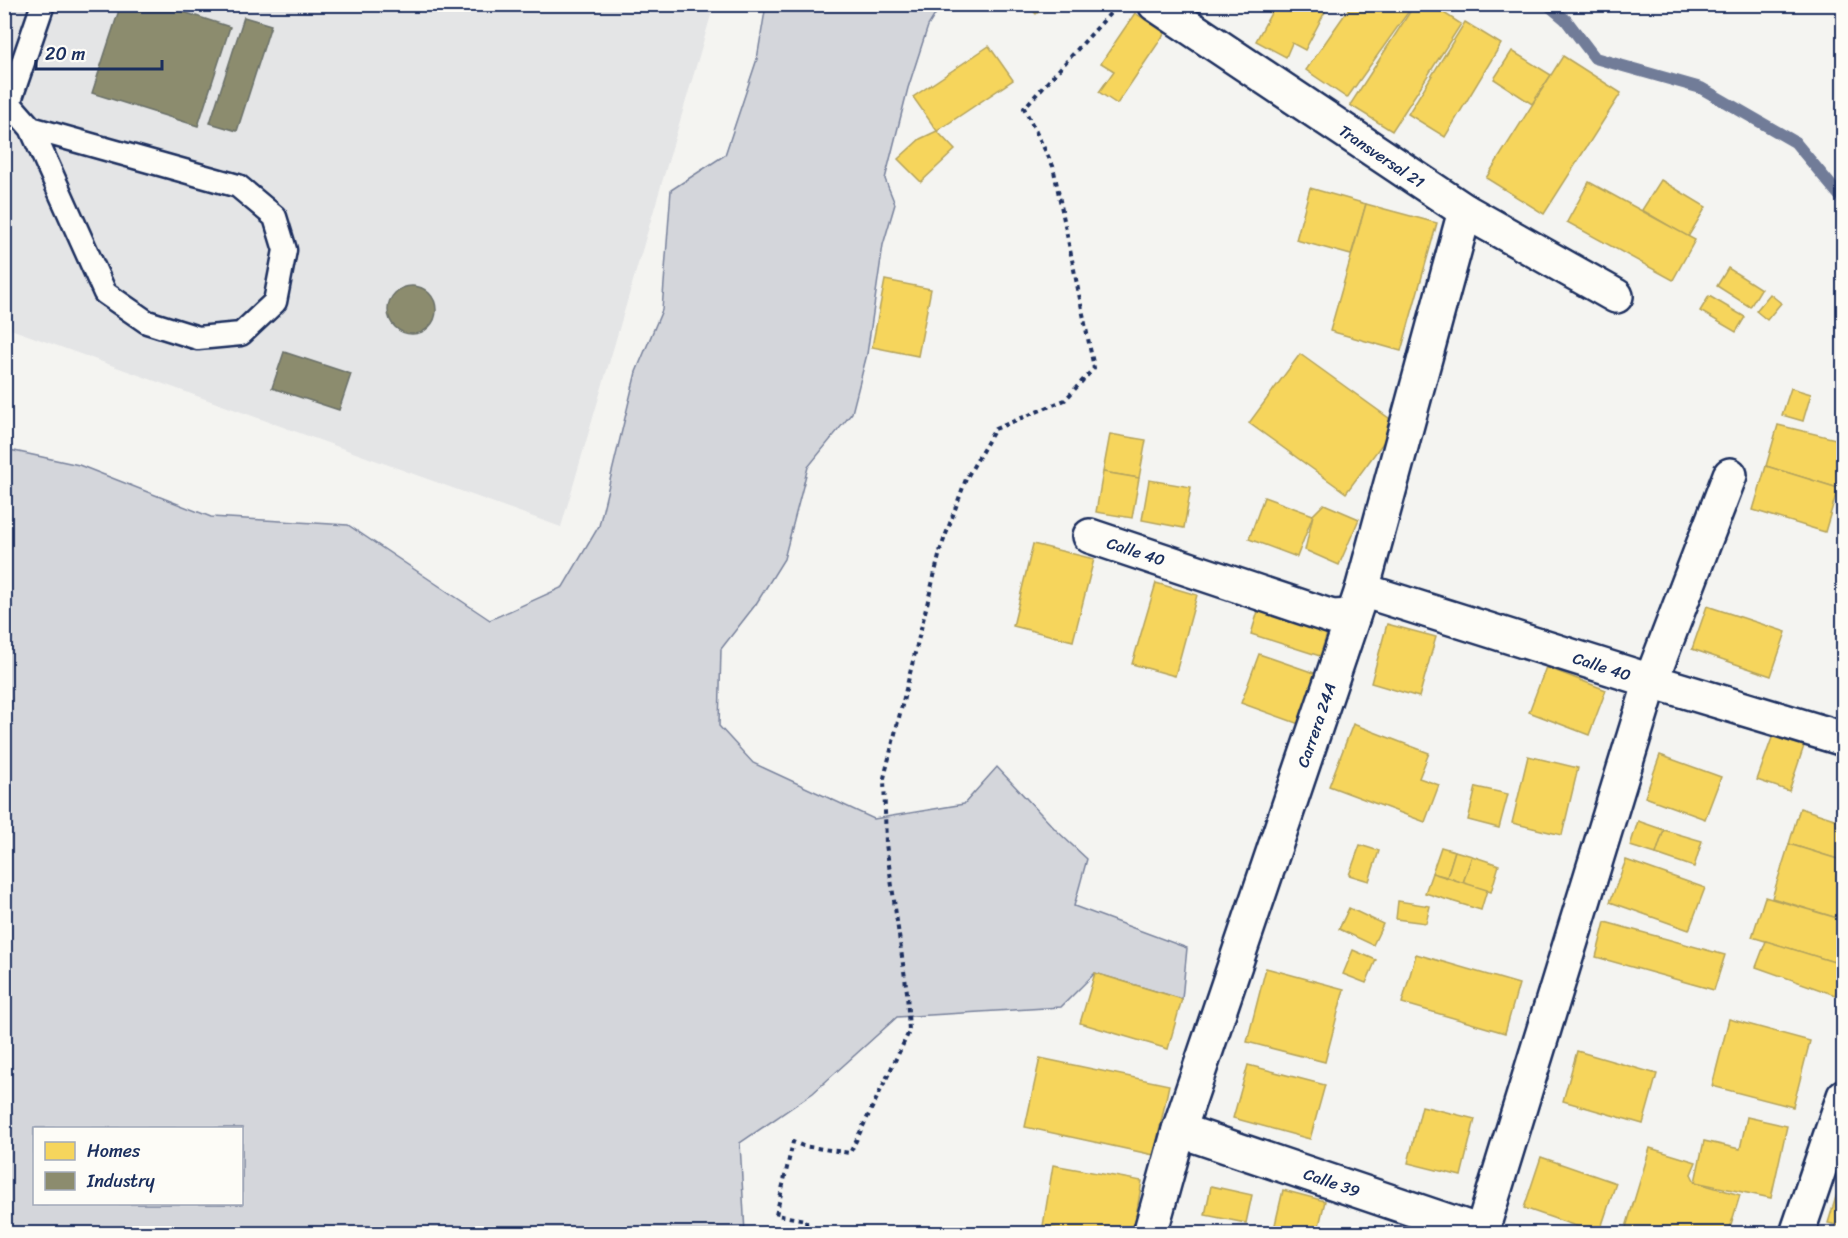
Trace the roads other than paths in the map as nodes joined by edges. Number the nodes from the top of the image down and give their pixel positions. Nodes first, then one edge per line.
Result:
1 (43, 4) edge
2 (1155, 4) edge
3 (7, 103) edge
4 (31, 128) junction
5 (1465, 211) junction
6 (1616, 296) dead end
7 (1730, 475) dead end
8 (1090, 536) dead end
9 (1358, 603) junction
10 (1651, 681) junction
11 (1844, 739) edge
12 (1844, 1096) edge
13 (1179, 1130) junction
14 (1150, 1233) edge
15 (1483, 1233) edge
16 (1797, 1233) edge

1 - 3 lane
2 - 5 street, Transversal 21
3 - 4 lane
4 - 4 lane
5 - 6 street, Transversal 21
5 - 9 street, Carrera 24A
7 - 10 street
8 - 9 street, Calle 40
9 - 10 street, Calle 40
9 - 13 street, Carrera 24A
10 - 11 street, Calle 40
10 - 15 street
12 - 16 street
13 - 14 street, Carrera 24A
13 - 15 street, Calle 39

